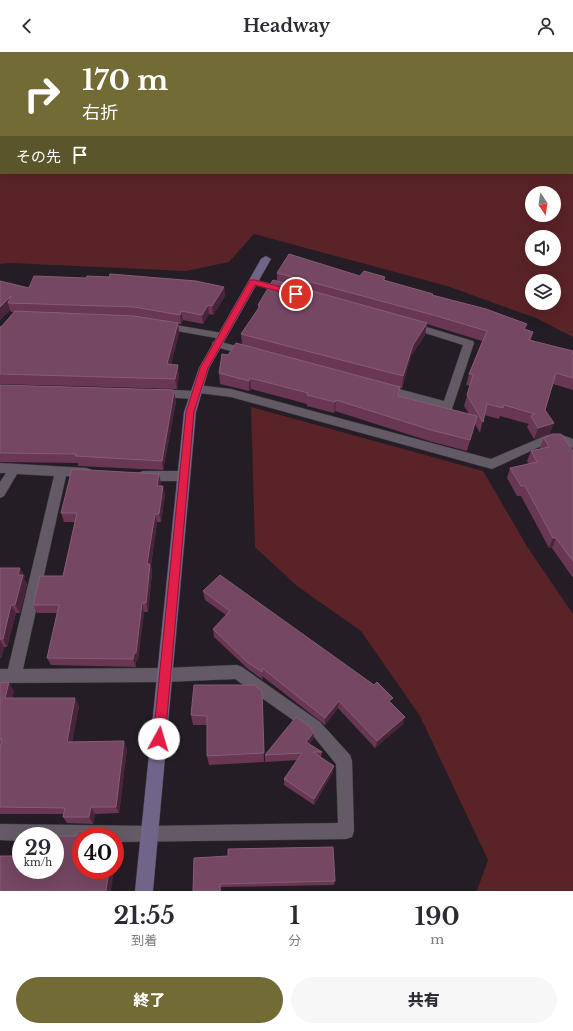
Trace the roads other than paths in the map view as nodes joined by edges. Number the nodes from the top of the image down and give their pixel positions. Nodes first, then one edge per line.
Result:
1 (266, 259) dead end
2 (253, 282) junction
3 (291, 292) edge
4 (397, 321) edge
5 (151, 324) edge
6 (220, 340) junction
7 (256, 354) edge
8 (371, 385) edge
9 (196, 392) junction
10 (146, 393) edge
11 (573, 444) edge
12 (0, 468) edge
13 (14, 468) junction
14 (60, 471) junction
15 (100, 473) edge
16 (131, 475) edge
17 (184, 476) junction
18 (0, 493) edge
19 (165, 675) junction
20 (7, 676) edge
21 (0, 832) edge
22 (150, 834) junction
23 (144, 891) edge

1 - 2 street
2 - 3 street
2 - 6 street
4 - 8 street
5 - 6 street
6 - 7 street
6 - 9 street
9 - 10 street
9 - 11 street
9 - 17 street
12 - 13 street
13 - 14 street
13 - 18 street
14 - 15 street
14 - 20 street
16 - 17 street
17 - 19 street
19 - 20 street
19 - 22 street
19 - 22 street
21 - 22 street
22 - 23 street

